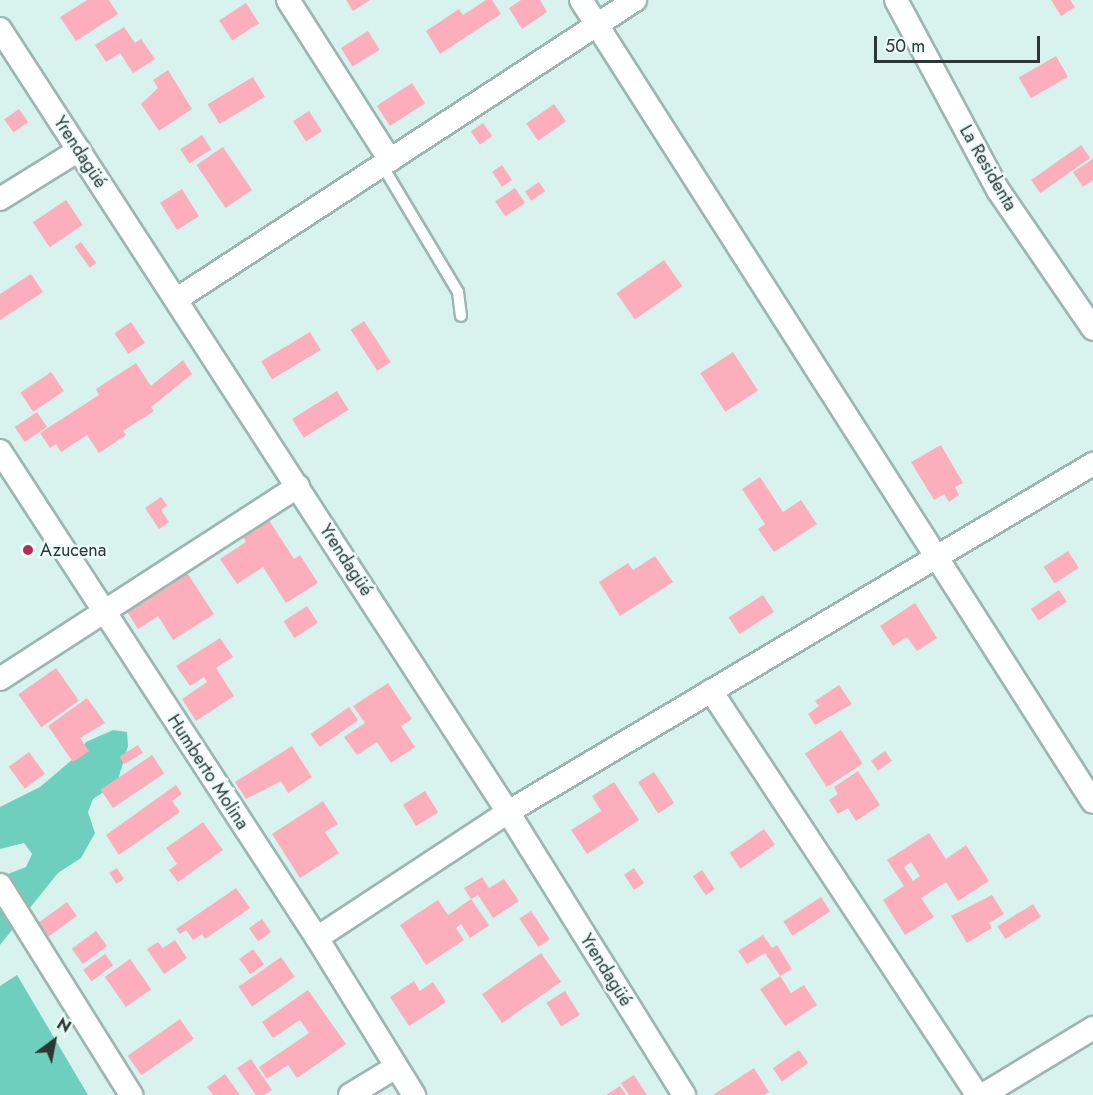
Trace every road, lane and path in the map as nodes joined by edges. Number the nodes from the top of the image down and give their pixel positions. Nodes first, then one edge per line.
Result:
1 (288, 0) edge
2 (581, 0) edge
3 (635, 0) edge
4 (896, 0) edge
5 (597, 25) junction
6 (0, 29) edge
7 (79, 150) junction
8 (386, 163) junction
9 (0, 198) edge
10 (177, 299) junction
11 (461, 316) dead end
12 (1093, 329) edge
13 (0, 451) edge
14 (1093, 464) edge
15 (298, 486) junction
16 (935, 558) junction
17 (104, 612) junction
18 (0, 679) edge
19 (711, 691) junction
20 (1093, 802) edge
21 (508, 812) junction
22 (0, 885) edge
23 (317, 938) junction
24 (1093, 1028) edge
25 (396, 1067) junction
26 (131, 1095) edge
27 (350, 1095) edge
28 (414, 1095) edge
29 (684, 1095) edge
30 (977, 1095) edge
31 (982, 1095) edge

1 - 8 street
2 - 5 street
3 - 5 street
4 - 12 street, La Residenta
5 - 8 street
5 - 16 street
6 - 7 street, Yrendagüé
7 - 9 street
7 - 10 street, Yrendagüé
8 - 10 street
8 - 11 lane
10 - 15 street, Yrendagüé
13 - 17 street, Humberto Molina
14 - 16 street
15 - 17 street
15 - 21 street, Yrendagüé
16 - 19 street
16 - 20 street
17 - 18 street
17 - 23 street, Humberto Molina
19 - 21 street
19 - 30 street
21 - 23 street
21 - 29 street, Yrendagüé
22 - 26 street
23 - 25 street, Humberto Molina
24 - 31 street
25 - 27 street
25 - 28 street, Humberto Molina

